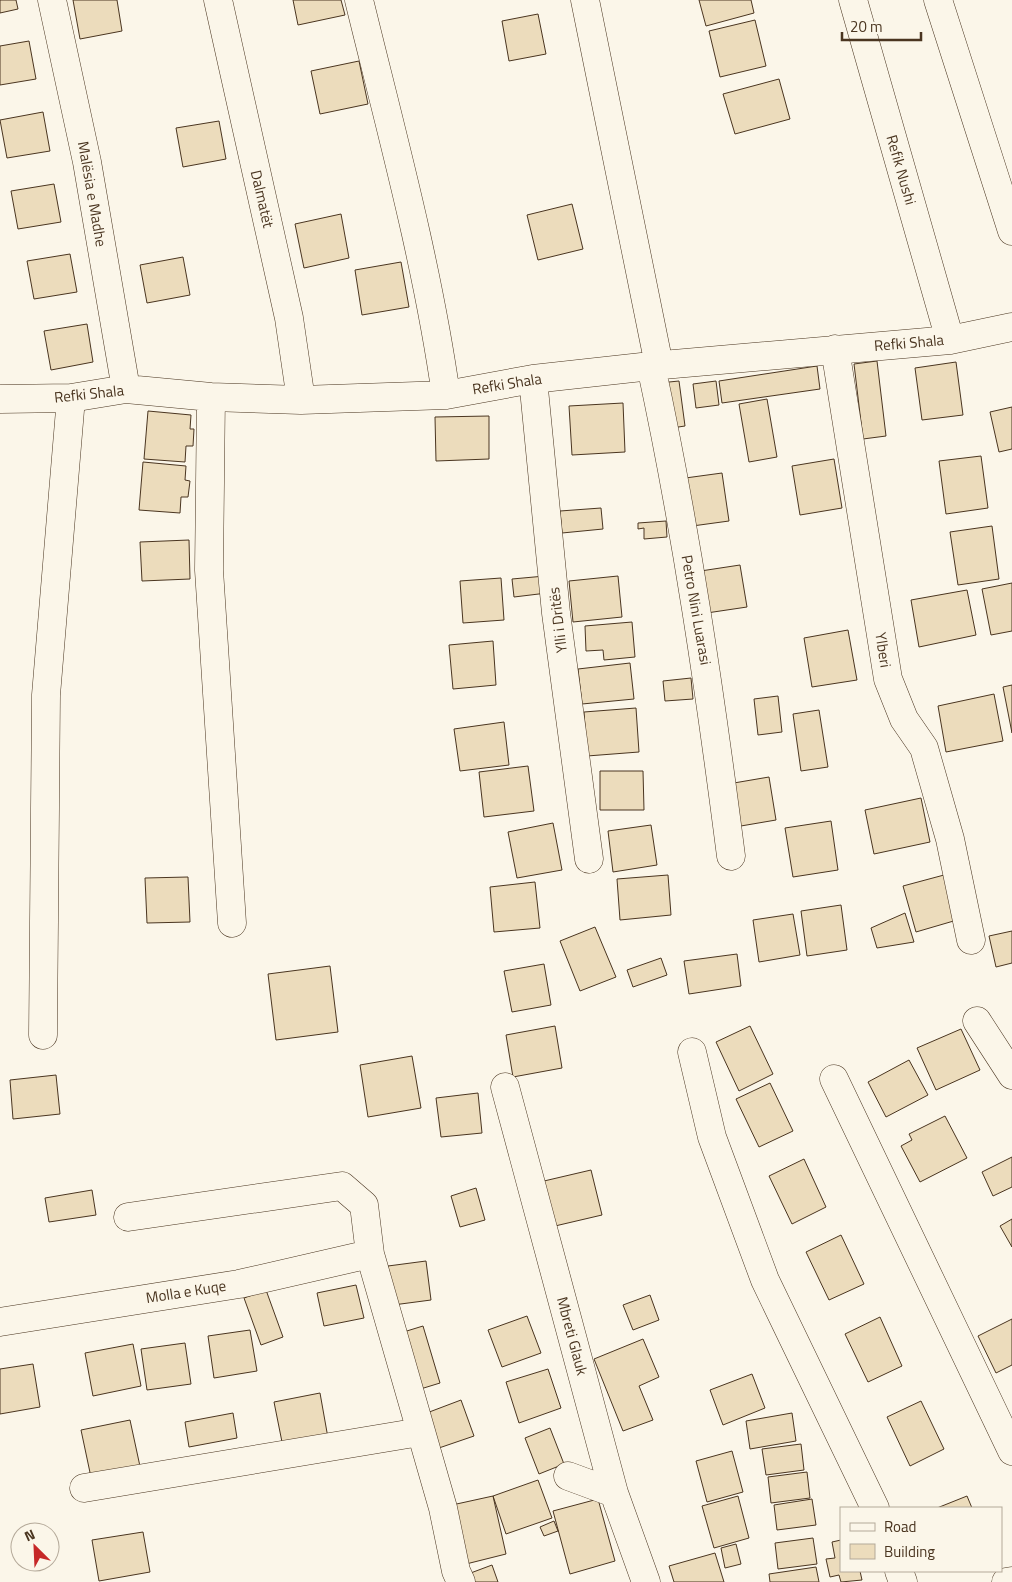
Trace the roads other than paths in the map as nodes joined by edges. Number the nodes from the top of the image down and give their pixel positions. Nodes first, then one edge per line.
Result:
1 (52, 0) edge
2 (218, 0) edge
3 (359, 0) edge
4 (585, 0) edge
5 (853, 0) edge
6 (938, 0) edge
7 (1012, 231) edge
8 (1012, 327) edge
9 (950, 340) junction
10 (834, 349) junction
11 (655, 366) junction
12 (533, 380) junction
13 (126, 389) junction
14 (446, 395) junction
15 (211, 397) junction
16 (70, 398) junction
17 (0, 399) edge
18 (301, 400) junction
19 (731, 856) dead end
20 (589, 859) dead end
21 (232, 923) dead end
22 (971, 940) dead end
23 (977, 1021) dead end
24 (43, 1036) dead end
25 (692, 1052) dead end
26 (1012, 1075) edge
27 (834, 1079) dead end
28 (505, 1087) dead end
29 (128, 1217) dead end
30 (370, 1254) junction
31 (0, 1322) edge
32 (420, 1432) junction
33 (1012, 1451) edge
34 (568, 1476) dead end
35 (84, 1488) dead end
36 (614, 1493) junction
37 (875, 1507) edge
38 (1012, 1581) edge
39 (461, 1582) edge
40 (646, 1582) edge
41 (1006, 1582) edge

1 - 13 street, Malësia e Madhe
2 - 18 street, Dalmatët
3 - 14 street
4 - 11 street, Petro Nini Luarasi
5 - 9 street, Refik Nushi
6 - 7 street
8 - 9 street, Refki Shala
9 - 10 street, Refki Shala
10 - 11 street, Refki Shala
10 - 22 street, Ylberi
11 - 12 street, Refki Shala
11 - 19 street, Petro Nini Luarasi
12 - 14 street, Refki Shala
12 - 20 street, Ylli i Dritës
13 - 15 street, Refki Shala
13 - 16 street, Refki Shala
14 - 18 street, Refki Shala
15 - 18 street, Refki Shala
15 - 21 street
16 - 17 street, Refki Shala
16 - 24 street
23 - 26 street
25 - 37 street
27 - 33 street
28 - 36 street, Mbreti Glauk
29 - 30 street
30 - 31 street, Molla e Kuqe
30 - 32 street
32 - 35 street
32 - 39 street
34 - 36 street
36 - 40 street, Mbreti Glauk
38 - 41 street

